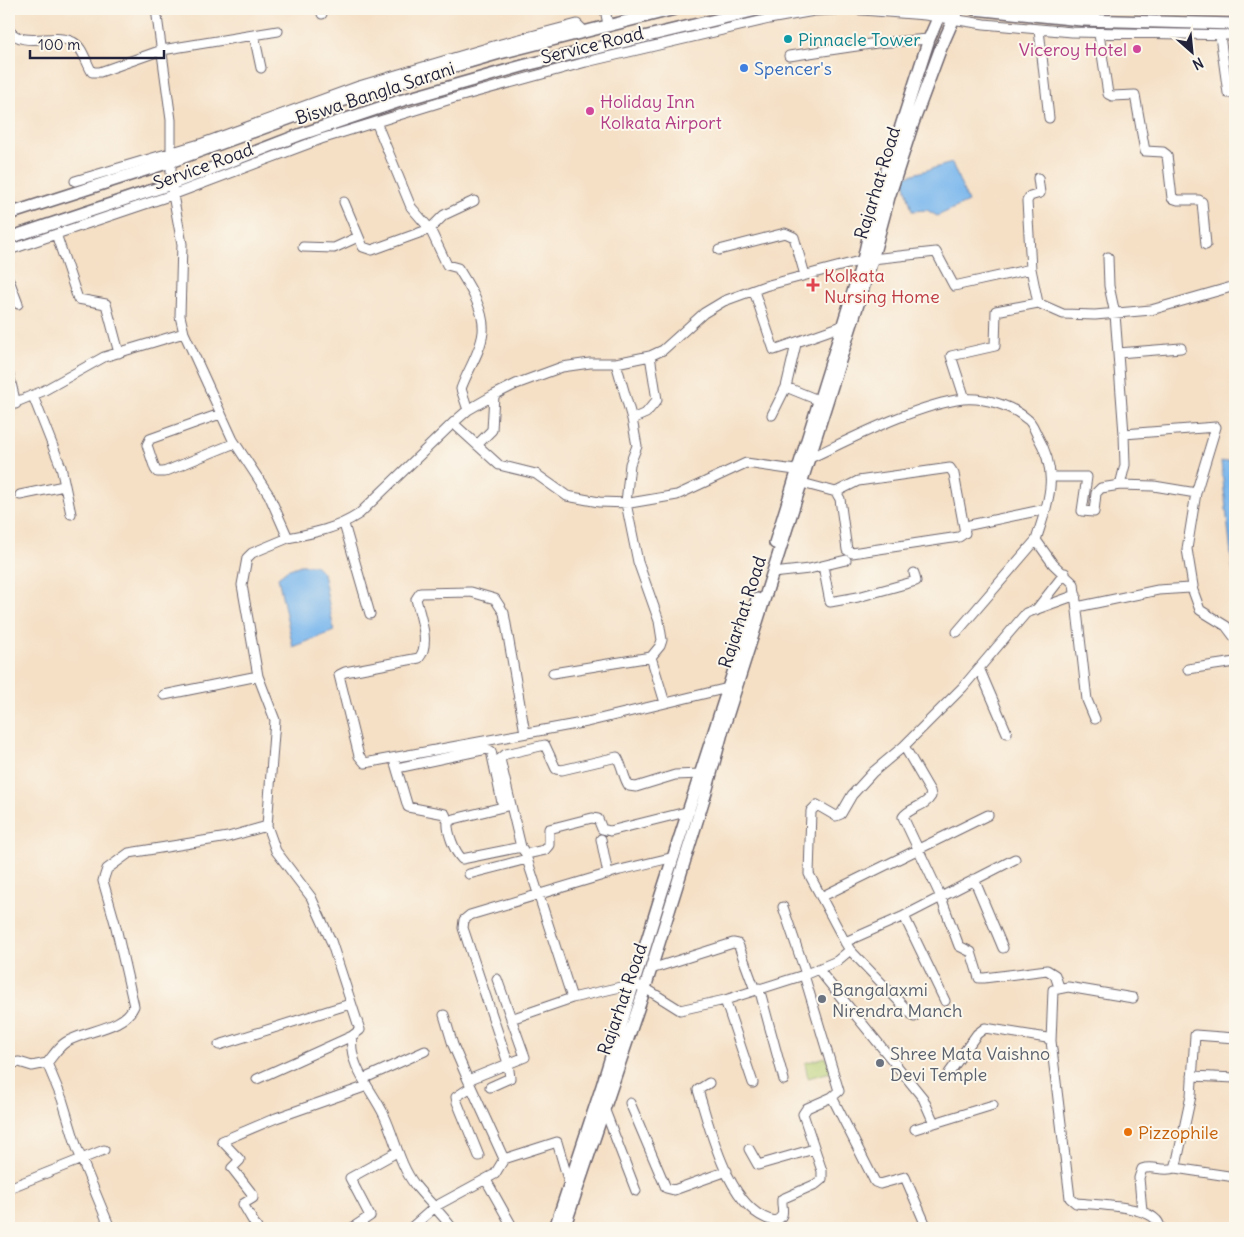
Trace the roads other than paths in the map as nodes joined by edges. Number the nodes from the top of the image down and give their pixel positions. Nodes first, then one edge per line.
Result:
1 (156, 9) edge
2 (605, 9) edge
3 (675, 9) edge
4 (761, 9) edge
5 (974, 9) edge
6 (940, 13) edge
7 (956, 14) edge
8 (1235, 24) edge
9 (608, 26) junction
10 (9, 30) edge
11 (1039, 30) junction
12 (278, 31) dead end
13 (1099, 34) junction
14 (254, 35) junction
15 (1235, 35) edge
16 (1220, 36) junction
17 (929, 39) junction
18 (162, 50) junction
19 (789, 56) dead end
20 (261, 68) dead end
21 (1235, 92) edge
22 (1049, 118) dead end
23 (376, 122) junction
24 (171, 157) junction
25 (1038, 178) dead end
26 (75, 181) dead end
27 (172, 190) junction
28 (474, 201) dead end
29 (344, 202) dead end
30 (9, 214) edge
31 (430, 229) junction
32 (56, 234) junction
33 (358, 236) junction
34 (9, 238) edge
35 (1206, 245) dead end
36 (303, 247) dead end
37 (9, 250) edge
38 (719, 250) dead end
39 (1108, 257) dead end
40 (868, 260) junction
41 (1031, 270) junction
42 (805, 275) junction
43 (9, 280) edge
44 (1235, 286) edge
45 (754, 291) junction
46 (18, 304) dead end
47 (1038, 304) junction
48 (1115, 314) junction
49 (842, 326) junction
50 (184, 333) junction
51 (796, 344) junction
52 (1181, 348) dead end
53 (119, 353) junction
54 (1118, 353) junction
55 (650, 356) junction
56 (616, 363) junction
57 (9, 375) edge
58 (786, 387) junction
59 (494, 395) junction
60 (33, 396) junction
61 (965, 399) junction
62 (818, 400) junction
63 (12, 404) edge
64 (468, 410) junction
65 (220, 414) junction
66 (772, 415) dead end
67 (632, 419) junction
68 (453, 423) junction
69 (1124, 434) junction
70 (235, 443) junction
71 (477, 445) junction
72 (810, 458) junction
73 (801, 475) junction
74 (1052, 477) junction
75 (1120, 485) junction
76 (64, 486) junction
77 (836, 492) junction
78 (1196, 493) junction
79 (20, 495) dead end
80 (626, 503) junction
81 (1046, 510) junction
82 (72, 514) dead end
83 (344, 524) junction
84 (970, 525) dead end
85 (288, 538) junction
86 (1036, 540) junction
87 (846, 560) dead end
88 (823, 566) junction
89 (773, 573) junction
90 (914, 573) dead end
91 (1065, 573) junction
92 (1192, 588) junction
93 (1076, 596) junction
94 (1077, 607) junction
95 (1036, 610) junction
96 (370, 614) dead end
97 (957, 632) dead end
98 (1235, 638) edge
99 (651, 658) junction
100 (1235, 662) edge
101 (979, 668) junction
102 (1188, 669) dead end
103 (553, 673) dead end
104 (258, 676) junction
105 (728, 688) junction
106 (164, 695) dead end
107 (665, 703) junction
108 (1094, 719) dead end
109 (525, 733) junction
110 (1007, 733) dead end
111 (904, 746) junction
112 (394, 758) junction
113 (397, 768) junction
114 (701, 774) junction
115 (507, 806) junction
116 (690, 811) junction
117 (988, 815) dead end
118 (448, 822) junction
119 (267, 826) junction
120 (600, 839) dead end
121 (522, 847) junction
122 (918, 848) junction
123 (674, 857) junction
124 (1015, 859) dead end
125 (469, 874) dead end
126 (608, 874) junction
127 (974, 879) junction
128 (940, 895) junction
129 (537, 896) junction
130 (821, 897) junction
131 (783, 907) dead end
132 (904, 916) junction
133 (848, 946) junction
134 (1003, 948) dead end
135 (651, 969) junction
136 (818, 969) junction
137 (805, 974) junction
138 (497, 979) dead end
139 (640, 986) junction
140 (1059, 987) junction
141 (757, 989) junction
142 (572, 998) junction
143 (1133, 998) dead end
144 (725, 1000) junction
145 (945, 1001) dead end
146 (350, 1004) junction
147 (444, 1015) dead end
148 (914, 1017) dead end
149 (511, 1019) junction
150 (352, 1036) junction
151 (1235, 1038) edge
152 (1051, 1041) junction
153 (219, 1045) dead end
154 (425, 1050) dead end
155 (47, 1063) junction
156 (9, 1064) edge
157 (508, 1064) junction
158 (949, 1073) dead end
159 (1192, 1076) junction
160 (1235, 1078) edge
161 (257, 1079) dead end
162 (784, 1080) dead end
163 (365, 1082) junction
164 (709, 1083) dead end
165 (753, 1083) dead end
166 (469, 1084) junction
167 (490, 1087) dead end
168 (832, 1097) junction
169 (630, 1102) dead end
170 (993, 1105) dead end
171 (604, 1108) junction
172 (934, 1123) junction
173 (915, 1129) dead end
174 (750, 1149) dead end
175 (814, 1149) junction
176 (104, 1150) dead end
177 (397, 1152) junction
178 (479, 1156) dead end
179 (81, 1159) junction
180 (504, 1159) junction
181 (1175, 1168) junction
182 (727, 1171) junction
183 (1235, 1177) edge
184 (486, 1180) junction
185 (569, 1183) junction
186 (9, 1188) edge
187 (636, 1192) dead end
188 (436, 1206) junction
189 (1142, 1211) junction
190 (770, 1224) edge
191 (109, 1228) edge
192 (257, 1228) edge
193 (352, 1228) edge
194 (411, 1228) edge
195 (452, 1228) edge
196 (513, 1228) edge
197 (555, 1228) edge
198 (564, 1228) edge
199 (927, 1228) edge
200 (1160, 1228) edge

1 - 18 street
2 - 9 street
3 - 9 main road, Biswa Bangla Sarani
4 - 27 main road, Biswa Bangla Sarani
5 - 8 main road
6 - 7 street, Service Road
6 - 17 main road, Rajarhat Road
6 - 23 street, Service Road
7 - 11 street, Service Road
7 - 40 main road, Rajarhat Road
9 - 24 main road, Biswa Bangla Sarani
10 - 18 street
11 - 13 street, Service Road
11 - 22 street
12 - 14 street
13 - 16 street, Service Road
13 - 35 street
14 - 18 street
14 - 20 street
15 - 16 street, Service Road
16 - 21 street
17 - 19 street
17 - 40 main road, Rajarhat Road
18 - 24 street
23 - 27 street, Service Road
23 - 31 street
24 - 26 street
24 - 27 street
24 - 30 main road, Biswa Bangla Sarani
25 - 41 street
27 - 32 street, Service Road
27 - 34 main road, Biswa Bangla Sarani
27 - 50 street
28 - 31 street
29 - 33 street
31 - 33 street
31 - 64 street
32 - 37 street, Service Road
32 - 53 street
33 - 36 street
38 - 42 street
39 - 48 street
40 - 41 street
40 - 42 street
40 - 49 main road, Rajarhat Road
40 - 72 main road, Rajarhat Road
41 - 47 street
42 - 45 street
43 - 46 street
44 - 48 street
45 - 51 street
45 - 55 street
47 - 48 street
47 - 61 street
48 - 54 street
49 - 51 street
49 - 62 main road, Rajarhat Road
50 - 53 street
50 - 65 street
51 - 58 street
52 - 54 street
53 - 60 street
54 - 69 street
55 - 56 street
55 - 67 street
56 - 59 street
56 - 67 street
57 - 63 street
58 - 62 street
58 - 66 street
59 - 64 street
59 - 71 street
60 - 63 street
60 - 76 street
61 - 72 street
61 - 74 street
62 - 73 main road, Rajarhat Road
64 - 68 street
65 - 70 street
65 - 70 street
67 - 80 street
68 - 71 street
68 - 83 street
69 - 75 street
69 - 78 street
70 - 85 street
71 - 80 street
72 - 73 main road, Rajarhat Road
73 - 77 street
73 - 80 street
73 - 89 main road, Rajarhat Road
73 - 105 main road, Rajarhat Road
74 - 75 street
74 - 81 street
75 - 78 street
76 - 79 street
76 - 82 street
77 - 77 street
78 - 92 street
80 - 99 street
81 - 84 street
81 - 86 street
83 - 85 street
83 - 96 street
85 - 104 street
86 - 91 street
86 - 97 street
87 - 88 street
88 - 89 street
88 - 90 street
89 - 135 main road, Rajarhat Road
91 - 93 street
91 - 95 street
92 - 94 street
92 - 98 street
93 - 94 street
93 - 95 street
94 - 108 street
95 - 101 street
99 - 103 street
99 - 107 street
100 - 102 street
101 - 110 street
101 - 111 street
104 - 106 street
104 - 119 street
105 - 107 street
105 - 114 main road, Rajarhat Road
107 - 109 street
109 - 112 street
109 - 112 street
111 - 122 street
111 - 130 street
112 - 113 street
113 - 115 street
113 - 118 street
114 - 115 street
114 - 116 main road, Rajarhat Road
115 - 118 street
115 - 121 street
116 - 121 street
116 - 123 main road, Rajarhat Road
117 - 122 street
118 - 121 street
119 - 146 street
119 - 155 street
120 - 126 street
122 - 128 street
122 - 130 street
123 - 126 street
123 - 139 main road, Rajarhat Road
124 - 127 street
125 - 129 street
126 - 129 street
127 - 128 street
127 - 134 street
128 - 132 street
128 - 140 street
129 - 142 street
129 - 157 street
130 - 133 street
131 - 137 street
132 - 133 street
132 - 145 street
133 - 136 street
133 - 148 street
135 - 139 main road, Rajarhat Road
135 - 141 street
136 - 137 street
136 - 172 street
137 - 141 street
137 - 168 street
138 - 149 street
139 - 142 street
139 - 144 street
139 - 171 main road, Rajarhat Road
139 - 185 main road, Rajarhat Road
140 - 143 street
140 - 152 street
141 - 144 street
141 - 162 street
142 - 149 street
144 - 165 street
146 - 150 street
146 - 153 street
147 - 166 street
149 - 157 street
150 - 161 street
150 - 163 street
151 - 159 street
152 - 158 street
152 - 189 street
154 - 163 street
155 - 156 street
155 - 179 street
157 - 166 street
157 - 167 street
159 - 160 street
159 - 181 street
163 - 177 street
163 - 192 street
164 - 182 street
166 - 178 street
166 - 180 street
168 - 175 street
168 - 199 street
169 - 182 street
170 - 172 street
171 - 187 street
171 - 198 main road, Rajarhat Road
172 - 173 street
174 - 175 street
175 - 190 street
176 - 179 street
177 - 188 street
177 - 193 street
179 - 186 street
179 - 191 street
180 - 184 street
180 - 185 street
181 - 183 street
181 - 189 street
182 - 190 street
184 - 188 street
184 - 196 street
185 - 197 main road, Rajarhat Road
188 - 194 street
188 - 195 street
189 - 200 street

